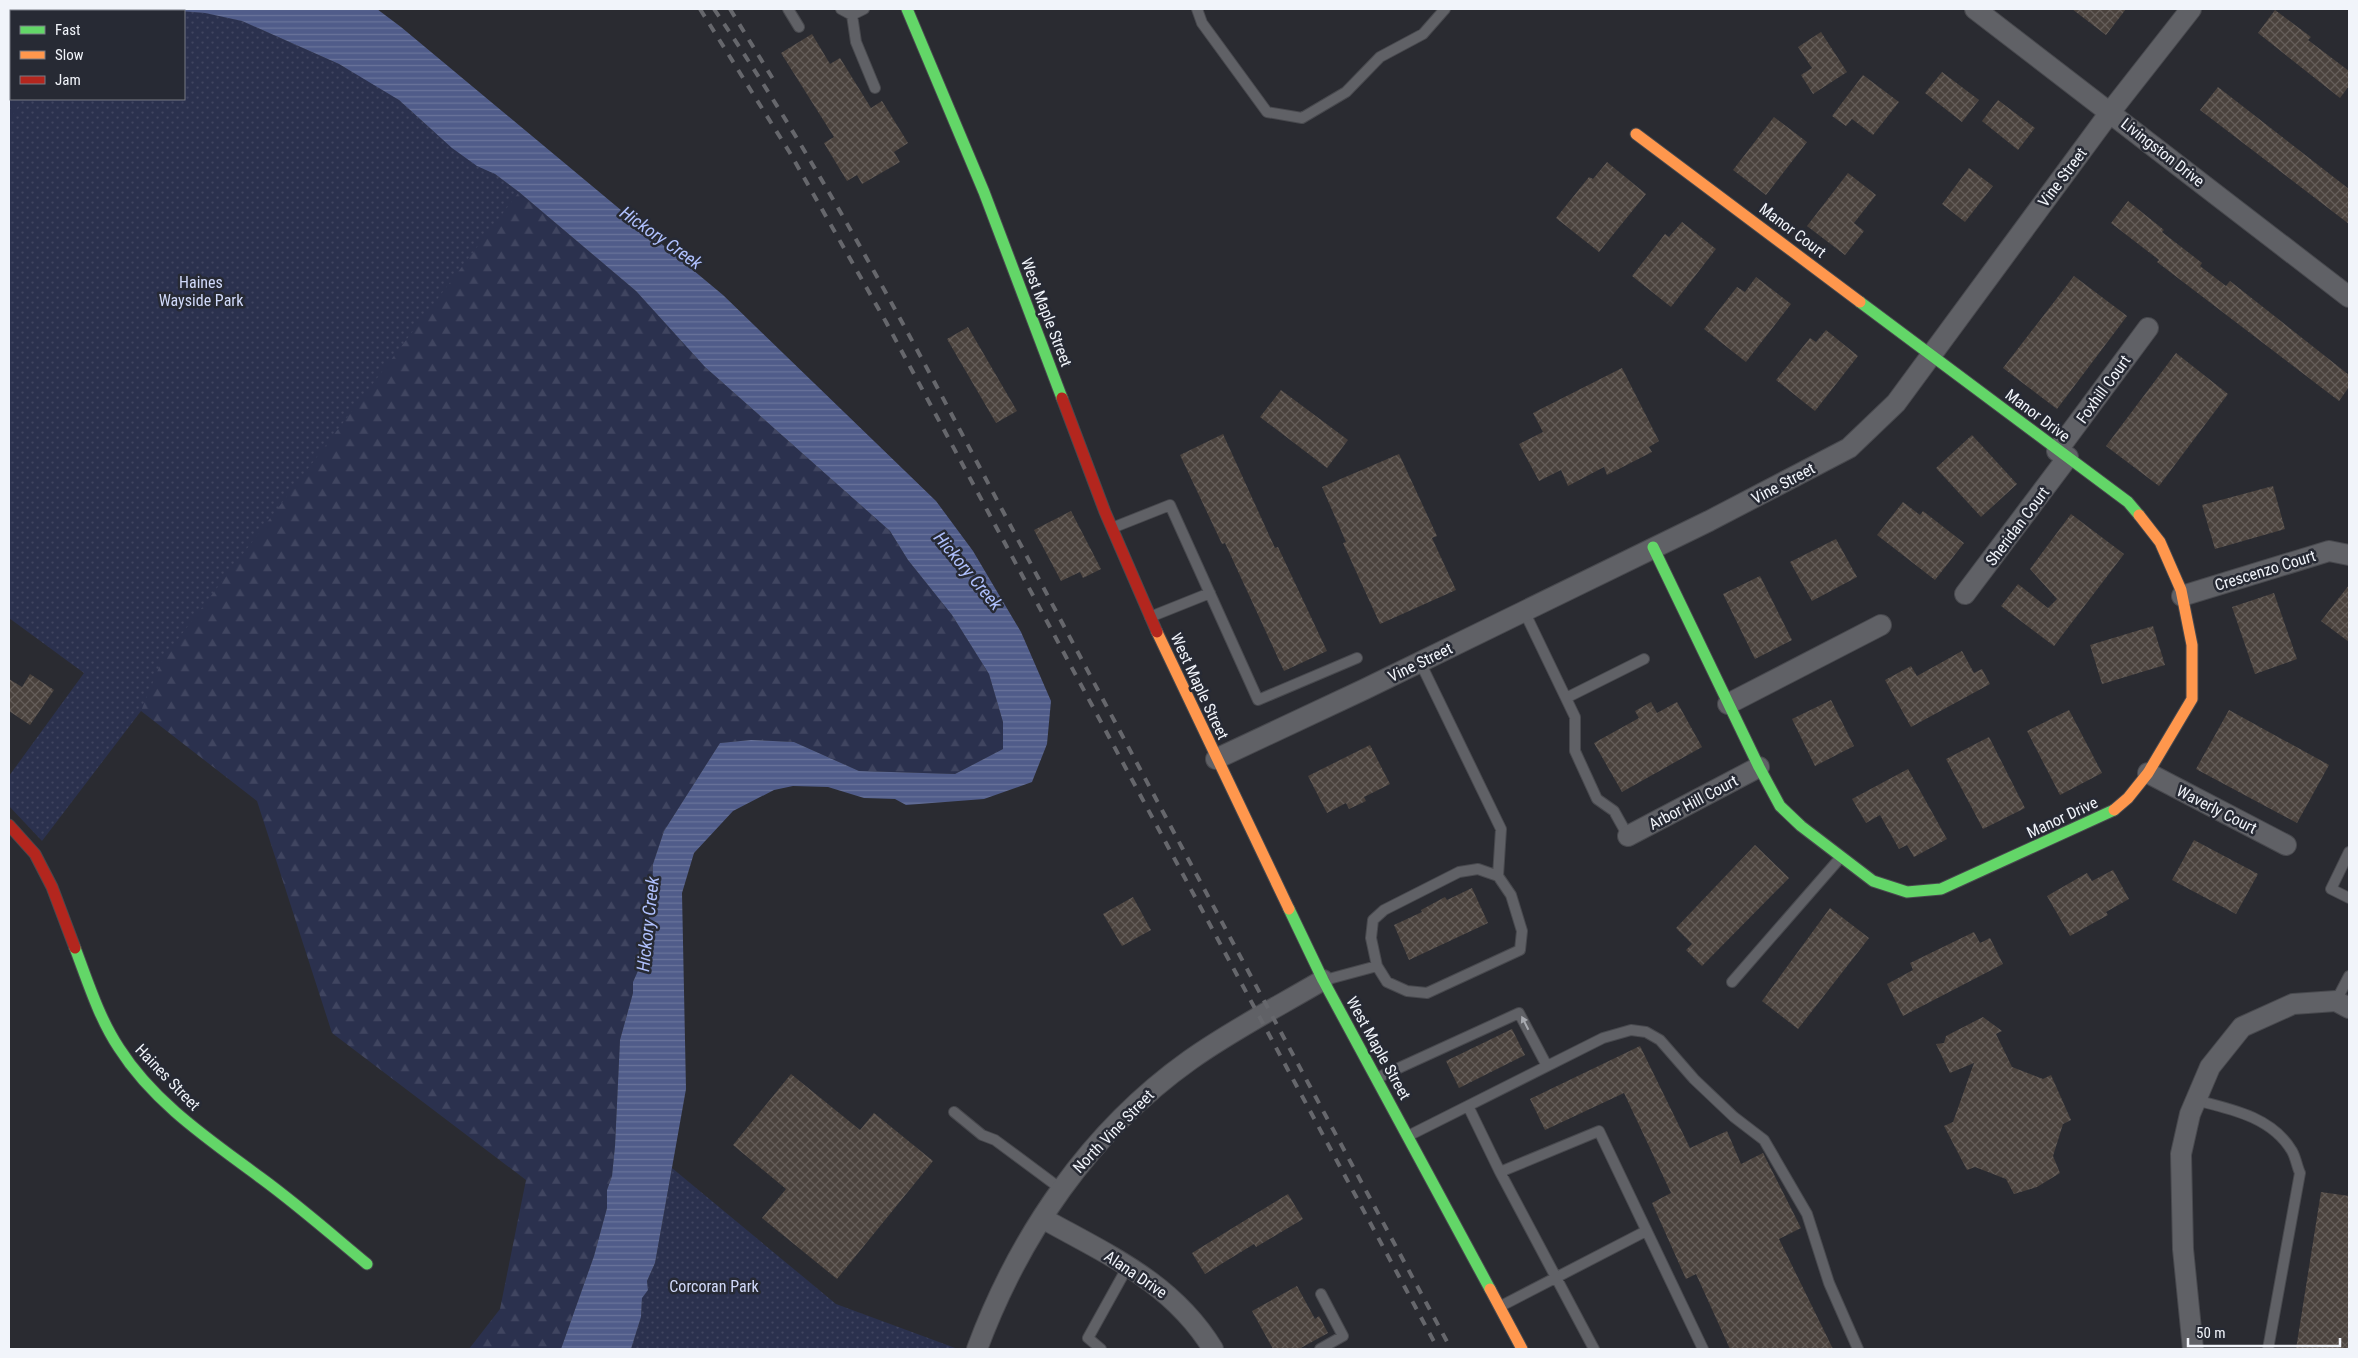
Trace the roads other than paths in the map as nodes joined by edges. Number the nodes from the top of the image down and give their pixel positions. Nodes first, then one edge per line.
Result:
1 (788, 9) edge
2 (841, 9) edge
3 (864, 9) edge
4 (907, 9) edge
5 (1197, 9) edge
6 (1445, 9) edge
7 (1975, 9) edge
8 (2190, 9) edge
9 (852, 15) junction
10 (799, 27) dead end
11 (875, 88) dead end
12 (2111, 112) junction
13 (1636, 134) dead end
14 (2349, 297) edge
15 (2148, 328) dead end
16 (1931, 353) junction
17 (2062, 454) junction
18 (1112, 528) junction
19 (1653, 547) junction
20 (2349, 555) edge
21 (1210, 593) junction
22 (1965, 594) dead end
23 (2182, 596) junction
24 (1524, 610) junction
25 (1150, 617) junction
26 (1881, 625) dead end
27 (1357, 658) dead end
28 (1644, 659) dead end
29 (1420, 662) junction
30 (1566, 698) junction
31 (1728, 704) junction
32 (1216, 759) junction
33 (1759, 767) junction
34 (2148, 774) junction
35 (9, 825) edge
36 (1628, 836) joint
37 (2286, 845) dead end
38 (2349, 852) edge
39 (1841, 857) junction
40 (1498, 876) junction
41 (2349, 898) edge
42 (1377, 966) junction
43 (2349, 976) edge
44 (1324, 980) junction
45 (1732, 982) dead end
46 (2343, 1004) edge
47 (1547, 1066) junction
48 (1377, 1078) junction
49 (2195, 1100) junction
50 (1468, 1106) junction
51 (954, 1112) dead end
52 (1408, 1136) junction
53 (1500, 1172) junction
54 (1061, 1189) junction
55 (1042, 1218) junction
56 (1646, 1231) junction
57 (366, 1264) dead end
58 (1128, 1266) junction
59 (1556, 1278) junction
60 (1321, 1294) dead end
61 (1499, 1307) junction
62 (977, 1349) edge
63 (1101, 1349) edge
64 (1213, 1349) edge
65 (1320, 1349) edge
66 (1522, 1349) edge
67 (1594, 1349) edge
68 (1703, 1349) edge
69 (1858, 1349) edge
70 (2193, 1349) edge
71 (2268, 1349) edge

1 - 10 lane
2 - 9 lane
3 - 9 lane
4 - 18 street, West Maple Street
5 - 6 lane
7 - 12 street, Livingston Drive
8 - 12 street, Vine Street
9 - 11 lane
12 - 14 street, Livingston Drive
12 - 16 street, Vine Street
13 - 16 street, Manor Court
15 - 17 street, Foxhill Court
16 - 17 street, Manor Drive
16 - 19 street, Vine Street
17 - 22 street, Sheridan Court
17 - 23 street, Manor Drive
18 - 21 lane
18 - 25 street, West Maple Street
19 - 24 street, Vine Street
19 - 31 street, Manor Drive
20 - 23 street, Crescenzo Court
21 - 25 lane
21 - 27 lane
23 - 34 street, Manor Drive
24 - 29 street, Vine Street
24 - 30 lane
25 - 32 street, West Maple Street
26 - 31 street
28 - 30 lane
29 - 32 street, Vine Street
29 - 40 lane
30 - 36 lane
31 - 33 street, Manor Drive
32 - 44 street, West Maple Street
33 - 36 street, Arbor Hill Court
33 - 39 street, Manor Drive
34 - 37 street, Waverly Court
34 - 39 street, Manor Drive
35 - 57 street, Haines Street
38 - 41 lane
39 - 45 lane
40 - 42 lane
40 - 42 lane
42 - 44 lane
43 - 46 lane
44 - 48 street, West Maple Street
44 - 54 street, North Vine Street
46 - 49 street
47 -> 48 lane
47 - 50 lane
47 - 69 lane
48 - 52 street, West Maple Street
49 - 70 street
49 - 71 lane
50 - 52 lane
50 - 53 lane
51 - 54 lane
52 - 61 street, West Maple Street
53 - 56 lane
53 - 59 lane
54 - 55 street, North Vine Street
55 - 58 street, Alana Drive
55 - 62 street, North Vine Street
56 - 59 lane
56 - 68 lane
58 - 63 lane
58 - 64 street, Alana Drive
59 - 61 lane
59 - 67 lane
60 - 65 lane
61 - 66 street, West Maple Street

